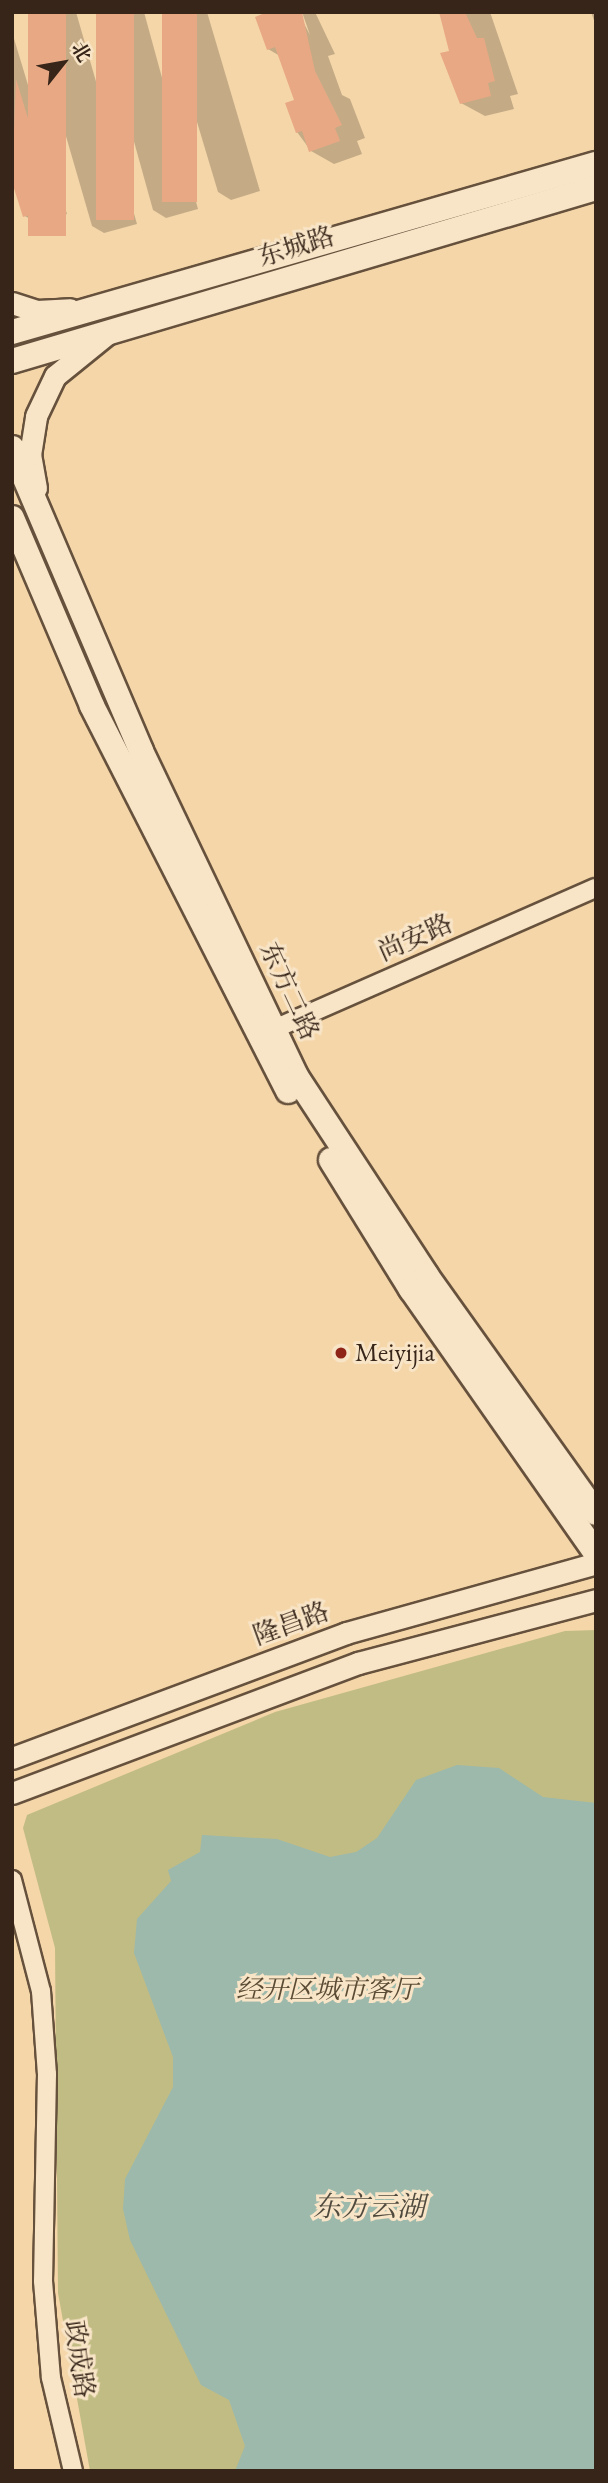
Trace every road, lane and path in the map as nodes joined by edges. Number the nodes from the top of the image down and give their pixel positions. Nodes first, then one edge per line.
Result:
1 (596, 164) edge
2 (596, 188) edge
3 (12, 303) edge
4 (97, 307) junction
5 (113, 330) junction
6 (12, 332) edge
7 (12, 361) edge
8 (12, 448) edge
9 (12, 518) edge
10 (45, 535) junction
11 (596, 888) edge
12 (265, 1033) junction
13 (596, 1513) edge
14 (596, 1553) edge
15 (596, 1563) edge
16 (596, 1600) edge
17 (12, 1758) edge
18 (12, 1793) edge
19 (12, 1880) edge
20 (73, 2471) edge

1 - 4 main road, 东城路
2 - 5 main road, 东城路
3 - 4 street
4 - 6 main road, 东城路
5 - 7 main road, 东城路
5 - 10 street
8 - 10 main road, 东方二路
9 - 12 main road, 东方二路
10 - 12 main road, 东方二路
11 - 12 street, 尚安路
12 - 13 main road, 东方二路
12 - 14 main road, 东方二路
15 - 17 street, 隆昌路
16 - 18 street
19 - 20 street, 政成路

